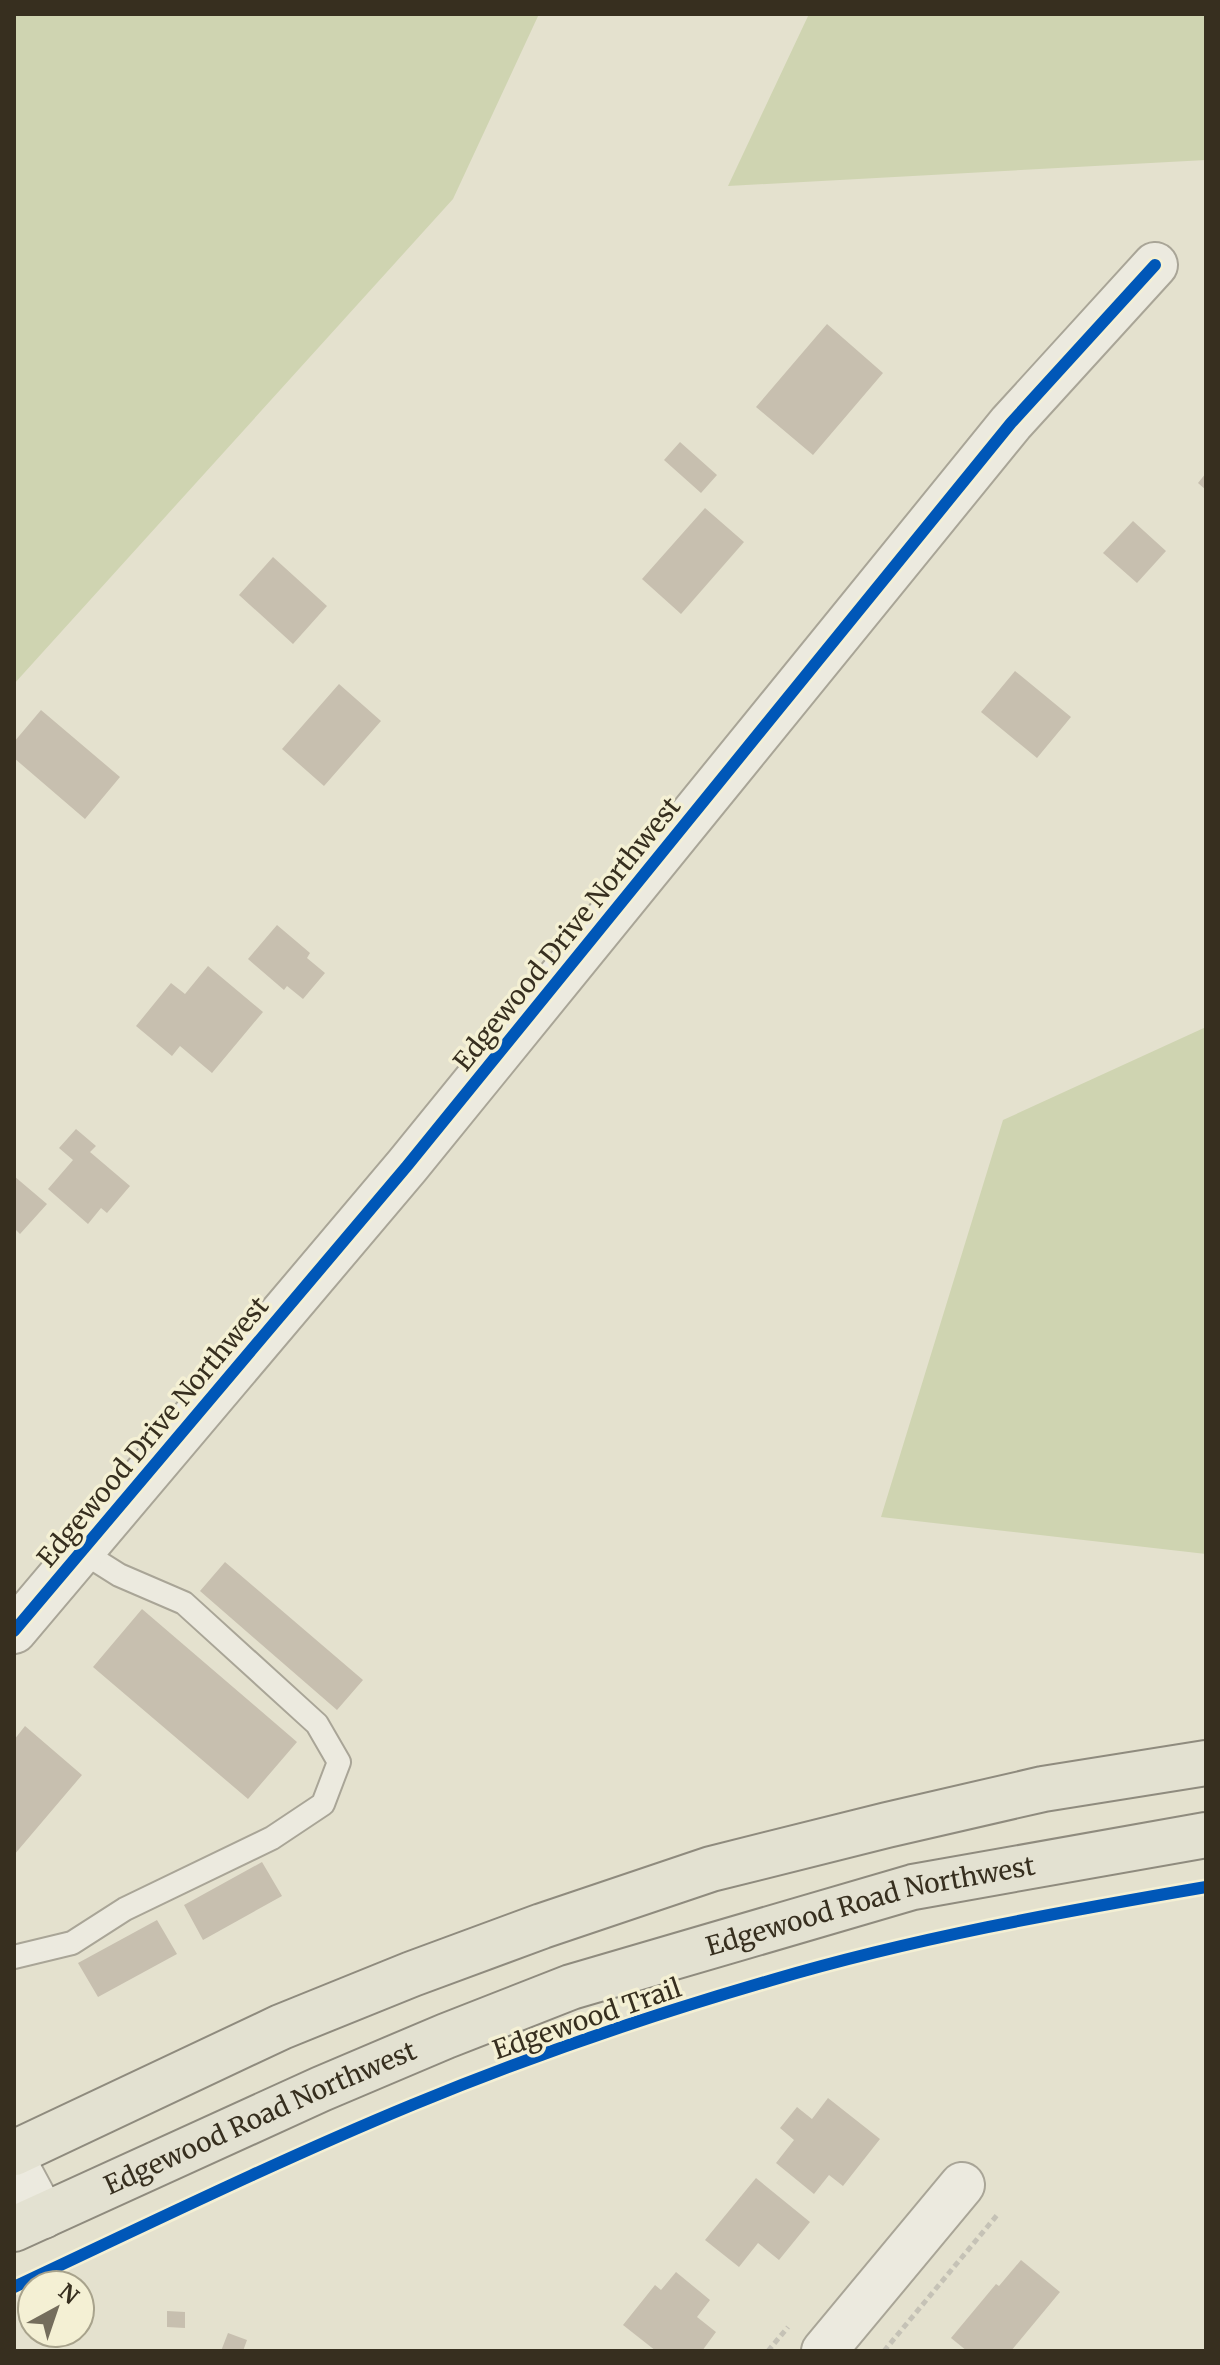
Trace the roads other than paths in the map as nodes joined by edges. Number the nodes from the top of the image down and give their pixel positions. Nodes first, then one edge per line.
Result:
1 (1155, 265) dead end
2 (81, 1551) junction
3 (14, 1631) edge
4 (1206, 1763) edge
5 (1206, 1835) edge
6 (14, 1957) edge
7 (14, 2153) edge
8 (14, 2162) edge
9 (962, 2185) dead end
10 (28, 2222) edge
11 (824, 2351) edge

1 - 2 street, Edgewood Drive Northwest
2 - 3 street, Edgewood Drive Northwest
2 - 6 lane
4 - 7 main road
5 - 10 main road, Edgewood Road Northwest
8 - 10 street
9 - 11 street

